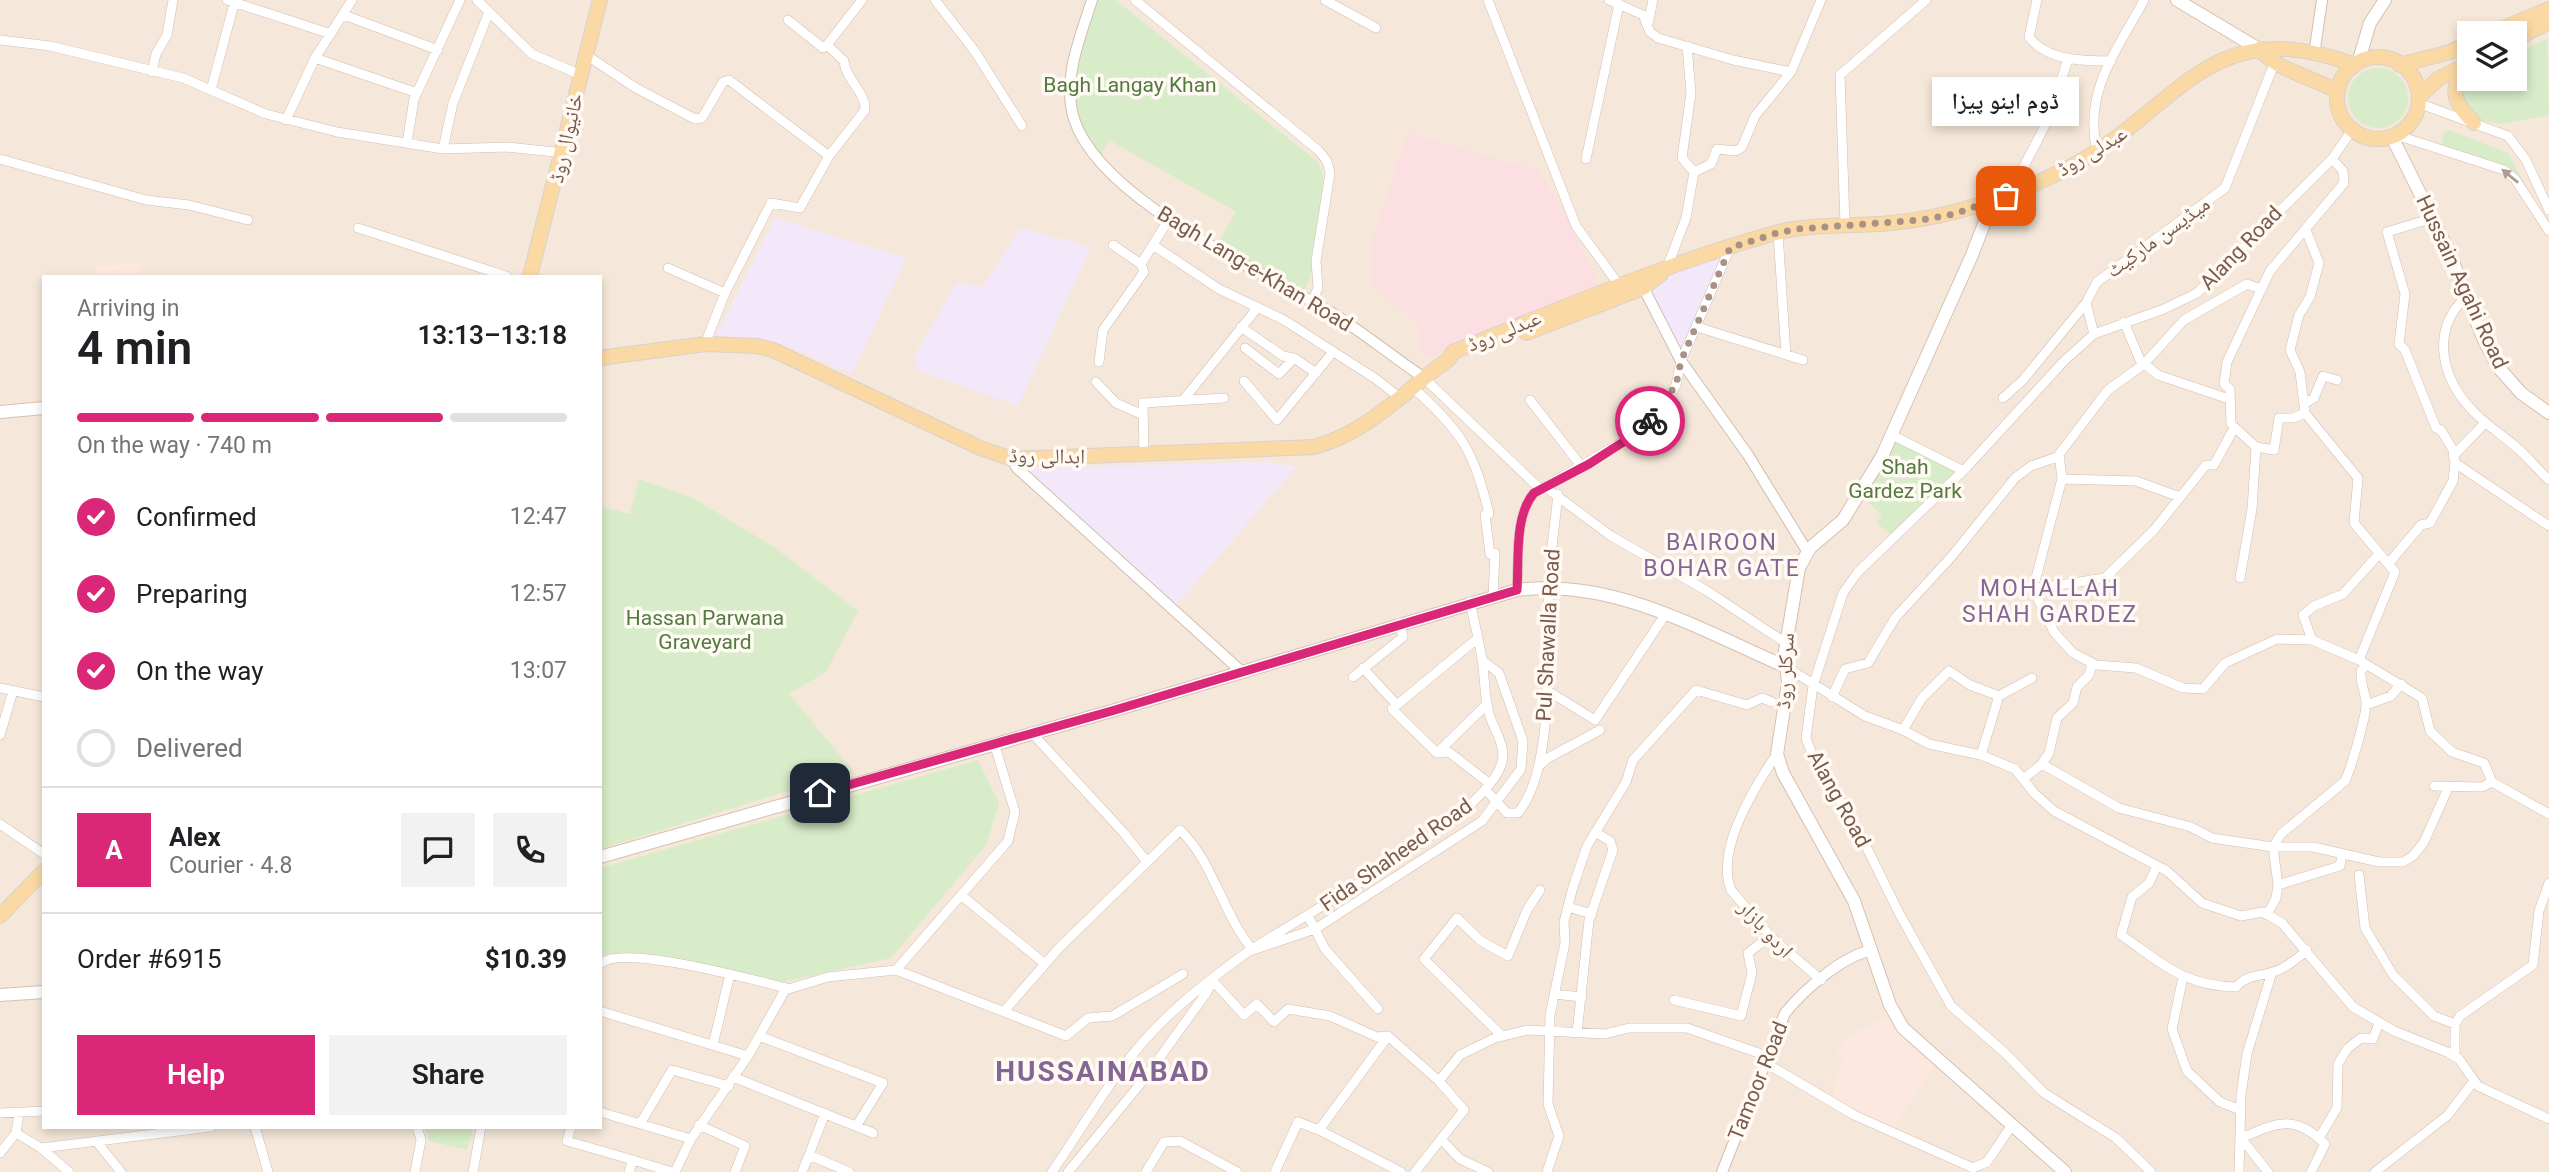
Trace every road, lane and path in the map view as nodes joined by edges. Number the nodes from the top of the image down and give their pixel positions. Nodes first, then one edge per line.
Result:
1 (173, 0) edge
2 (352, 0) edge
3 (460, 0) edge
4 (477, 0) edge
5 (600, 0) edge
6 (862, 0) edge
7 (935, 0) edge
8 (1092, 0) edge
9 (1135, 0) edge
10 (1325, 0) edge
11 (1488, 0) edge
12 (1653, 0) edge
13 (1821, 0) edge
14 (1926, 0) edge
15 (2036, 0) edge
16 (2144, 0) edge
17 (2177, 0) edge
18 (2322, 0) edge
19 (2385, 0) edge
20 (232, 1) edge
21 (1614, 2) edge
22 (2549, 9) edge
23 (489, 12) junction
24 (344, 15) junction
25 (788, 20) dead end
26 (2520, 21) edge
27 (2549, 22) edge
28 (1647, 26) junction
29 (1376, 28) dead end
30 (2527, 33) edge
31 (331, 34) junction
32 (0, 40) edge
33 (827, 45) junction
34 (1687, 46) junction
35 (2259, 49) junction
36 (2457, 49) edge
37 (438, 50) junction
38 (586, 55) junction
39 (2314, 55) junction
40 (315, 58) junction
41 (2068, 59) junction
42 (2111, 61) junction
43 (2274, 64) junction
44 (2356, 64) junction
45 (2400, 65) junction
46 (2457, 69) edge
47 (152, 72) junction
48 (1791, 72) junction
49 (581, 75) junction
50 (2457, 80) edge
51 (211, 90) junction
52 (2338, 92) junction
53 (417, 93) junction
54 (2418, 100) junction
55 (286, 120) junction
56 (2474, 123) junction
57 (1022, 126) dead end
58 (2352, 130) junction
59 (2394, 136) junction
60 (407, 144) junction
61 (443, 149) junction
62 (2097, 151) junction
63 (564, 153) junction
64 (829, 156) junction
65 (0, 159) edge
66 (1586, 159) dead end
67 (2332, 159) junction
68 (1695, 172) junction
69 (2028, 187) junction
70 (1984, 204) junction
71 (2549, 210) edge
72 (2433, 218) junction
73 (1169, 219) junction
74 (248, 220) dead end
75 (1845, 225) junction
76 (358, 228) dead end
77 (2306, 230) junction
78 (2549, 231) edge
79 (1777, 233) junction
80 (1114, 245) dead end
81 (1153, 245) junction
82 (1730, 248) junction
83 (1141, 264) junction
84 (668, 268) dead end
85 (1665, 270) junction
86 (503, 275) edge
87 (530, 275) edge
88 (1640, 282) junction
89 (1623, 289) junction
90 (2261, 289) junction
91 (726, 293) junction
92 (2466, 297) junction
93 (1312, 302) junction
94 (2086, 303) junction
95 (1258, 307) junction
96 (2124, 322) junction
97 (1241, 327) junction
98 (1697, 327) junction
99 (2094, 334) junction
100 (705, 344) junction
101 (1245, 348) dead end
102 (1333, 352) junction
103 (1786, 355) junction
104 (602, 358) edge
105 (1294, 358) junction
106 (1449, 359) joint
107 (1802, 360) dead end
108 (1681, 361) junction
109 (1099, 362) dead end
110 (2144, 364) junction
111 (1316, 373) junction
112 (2337, 380) dead end
113 (1244, 381) dead end
114 (1096, 382) dead end
115 (1418, 382) junction
116 (1224, 398) dead end
117 (1400, 398) junction
118 (2003, 398) dead end
119 (1184, 399) junction
120 (2229, 399) junction
121 (1530, 400) dead end
122 (42, 408) edge
123 (2304, 409) junction
124 (0, 412) edge
125 (2549, 413) edge
126 (1142, 414) junction
127 (2485, 423) junction
128 (2234, 428) junction
129 (1892, 435) junction
130 (2256, 447) junction
131 (2059, 454) junction
132 (1144, 456) junction
133 (1012, 459) junction
134 (2454, 459) junction
135 (1582, 467) junction
136 (1962, 470) junction
137 (2062, 479) junction
138 (2549, 481) edge
139 (1543, 488) junction
140 (1558, 494) junction
141 (2180, 497) junction
142 (2549, 526) edge
143 (1807, 551) junction
144 (2379, 554) junction
145 (2389, 564) junction
146 (2240, 578) dead end
147 (1549, 586) junction
148 (2033, 589) junction
149 (1517, 590) junction
150 (1493, 596) junction
151 (1470, 602) junction
152 (1665, 615) junction
153 (1399, 623) junction
154 (1478, 638) junction
155 (2312, 640) junction
156 (1786, 643) junction
157 (1483, 661) junction
158 (2362, 663) junction
159 (2092, 664) junction
160 (1784, 666) junction
161 (1363, 668) junction
162 (1241, 672) junction
163 (1353, 677) dead end
164 (2032, 678) dead end
165 (2401, 684) junction
166 (1813, 686) junction
167 (0, 688) edge
168 (13, 691) junction
169 (1548, 691) junction
170 (2000, 696) junction
171 (42, 697) edge
172 (1832, 697) junction
173 (1772, 702) dead end
174 (1487, 704) junction
175 (1397, 705) junction
176 (2366, 705) junction
177 (1600, 730) dead end
178 (1903, 730) junction
179 (1031, 732) junction
180 (0, 735) edge
181 (994, 743) junction
182 (1437, 753) junction
183 (1777, 754) junction
184 (1982, 755) junction
185 (2042, 764) junction
186 (1538, 767) junction
187 (2023, 779) junction
188 (2492, 782) junction
189 (2434, 786) dead end
190 (1488, 787) junction
191 (2448, 788) junction
192 (1496, 802) junction
193 (2549, 814) edge
194 (0, 824) edge
195 (1595, 832) junction
196 (2273, 846) junction
197 (42, 853) edge
198 (2342, 855) junction
199 (602, 856) edge
200 (1147, 862) junction
201 (2157, 866) junction
202 (42, 873) edge
203 (2359, 876) dead end
204 (2549, 883) edge
205 (42, 885) edge
206 (2278, 885) junction
207 (1540, 890) dead end
208 (961, 895) junction
209 (1568, 907) junction
210 (1592, 914) junction
211 (2267, 915) junction
212 (0, 916) edge
213 (1308, 916) junction
214 (0, 928) edge
215 (1315, 929) junction
216 (1770, 936) junction
217 (1252, 950) junction
218 (1872, 950) junction
219 (2307, 950) junction
220 (602, 963) edge
221 (1045, 964) junction
222 (895, 970) junction
223 (2273, 972) junction
224 (730, 974) junction
225 (1183, 974) dead end
226 (2183, 977) junction
227 (1212, 980) junction
228 (1821, 980) junction
229 (787, 988) junction
230 (42, 992) edge
231 (1554, 993) junction
232 (0, 995) edge
233 (1583, 997) junction
234 (1674, 1000) dead end
235 (1378, 1009) dead end
236 (1005, 1010) junction
237 (602, 1014) edge
238 (2379, 1023) junction
239 (2455, 1024) junction
240 (1550, 1032) junction
241 (1577, 1033) junction
242 (759, 1036) junction
243 (1388, 1036) junction
244 (1502, 1036) junction
245 (713, 1045) junction
246 (748, 1056) junction
247 (2455, 1057) junction
248 (1766, 1059) junction
249 (733, 1077) junction
250 (1439, 1081) junction
251 (2473, 1082) junction
252 (729, 1086) junction
253 (2241, 1110) junction
254 (42, 1111) edge
255 (825, 1112) junction
256 (602, 1113) edge
257 (0, 1114) edge
258 (19, 1114) junction
259 (2549, 1119) edge
260 (640, 1124) junction
261 (699, 1125) junction
262 (857, 1125) junction
263 (2012, 1125) junction
264 (195, 1129) edge
265 (257, 1129) edge
266 (418, 1129) edge
267 (481, 1129) edge
268 (570, 1129) edge
269 (1319, 1130) junction
270 (16, 1133) junction
271 (873, 1133) dead end
272 (2241, 1138) junction
273 (2319, 1138) junction
274 (691, 1139) junction
275 (1441, 1139) junction
276 (96, 1141) junction
277 (41, 1148) junction
278 (0, 1153) edge
279 (809, 1155) junction
280 (633, 1160) junction
281 (1215, 1162) junction
282 (69, 1172) edge
283 (121, 1172) edge
284 (268, 1172) edge
285 (415, 1172) edge
286 (473, 1172) edge
287 (629, 1172) edge
288 (674, 1172) edge
289 (734, 1172) edge
290 (802, 1172) edge
291 (849, 1172) edge
292 (1052, 1172) edge
293 (1068, 1172) edge
294 (1146, 1172) edge
295 (1210, 1172) edge
296 (1237, 1172) edge
297 (1275, 1172) edge
298 (1401, 1172) edge
299 (1415, 1172) edge
300 (1488, 1172) edge
301 (1547, 1172) edge
302 (1722, 1172) edge
303 (2065, 1172) edge
304 (2151, 1172) edge
305 (2239, 1172) edge
306 (2268, 1172) edge
307 (2311, 1172) edge
308 (2375, 1172) edge

1 - 47 street
2 - 24 street
3 - 37 street
4 - 23 street
5 - 38 main road, خانیوال روڈ
6 - 33 street
7 - 57 street
8 - 73 street, Bagh Lang-e-Khan Road
9 - 93 street
10 - 29 street
11 - 89 street
12 - 28 street
13 - 48 street
14 - 75 street
15 - 41 street
16 - 42 street
17 - 35 main road
18 - 39 street
19 - 44 main road
20 - 31 street
20 - 51 street
21 - 28 street
21 - 66 street
22 - 26 main road
23 - 49 street
23 - 61 street
24 - 31 street
24 - 37 street
25 - 33 street
27 - 30 main road
28 - 34 street
31 - 40 street
32 - 47 street
33 - 64 street
34 - 48 street
34 - 68 street
35 - 39 main road, عبدلی روڈ
35 - 43 main road
35 - 62 main road, عبدلی روڈ
36 - 45 main road
37 - 53 street
38 - 49 main road, خانیوال روڈ
38 - 64 street
39 - 44 main road, عبدلی روڈ
40 - 53 street
40 - 55 street
41 - 42 street
41 - 69 street
42 - 62 street
43 - 52 main road
43 - 94 street, میڈیسن مارکیٹ
44 - 45 main road
44 - 52 main road
45 - 54 main road
46 - 54 main road
47 - 51 street
48 - 68 street
49 - 63 main road, خانیوال روڈ
50 - 56 main road
51 - 55 street
52 - 58 main road
53 - 60 street
54 - 56 street
54 - 59 main road
55 - 60 street
56 - 71 street
58 - 59 main road
58 - 67 street, Alang Road
59 - 72 main road, Hussain Agahi Road
78 -> 59 street
60 - 61 street
61 - 63 street
62 - 69 main road, عبدلی روڈ
63 - 87 main road, خانیوال روڈ
64 - 91 street
65 - 74 street
67 - 77 street
67 - 96 street, Alang Road
68 - 85 street
69 - 70 main road, عبدلی روڈ
70 - 75 main road, عبدلی روڈ
70 - 129 main road
72 - 92 main road, Hussain Agahi Road
72 - 134 street
73 - 81 street
73 - 93 street, Bagh Lang-e-Khan Road
75 - 79 main road, عبدلی روڈ
76 - 86 street
77 - 90 street
77 - 123 street
79 - 82 main road, عبدلی روڈ
79 - 103 street
80 - 83 street
81 - 83 street
81 - 95 street
82 - 85 main road, عبدلی روڈ
82 - 98 street
83 - 109 street
84 - 91 street
85 - 88 main road, عبدلی روڈ
88 - 89 main road, عبدلی روڈ
88 - 108 street
89 - 106 main road, عبدلی روڈ
90 - 110 street
90 - 120 street
91 - 100 street
92 - 125 main road, Hussain Agahi Road
92 - 127 street
93 - 115 street, Bagh Lang-e-Khan Road
94 - 99 street
94 - 118 street, میڈیسن مارکیٹ
95 - 97 street
95 - 102 street
96 - 99 street, Alang Road
96 - 110 street
97 - 105 street
97 - 119 street
98 - 103 street
98 - 108 street
99 - 136 street, Alang Road
100 - 104 main road, ابدالی روڈ
100 - 133 main road, ابدالی روڈ
101 - 105 street
102 - 111 street
102 - 117 street
103 - 107 street
105 - 111 street
106 - 115 main road, ابدالی روڈ
108 - 135 street
108 - 143 street
110 - 120 street
110 - 131 street
111 - 113 street
112 - 123 street
114 - 126 street
115 - 117 main road, ابدالی روڈ
115 - 139 street, Bagh Lang-e-Khan Road
115 - 150 street
116 - 119 street
117 - 132 main road, ابدالی روڈ
119 - 126 street
120 - 128 street
121 - 135 street
122 - 124 main road
123 - 130 street
123 - 144 street
126 - 132 street
127 - 134 street
127 - 138 street
128 - 130 street
128 - 141 street
129 - 136 street
129 - 143 main road
130 - 146 street
131 - 137 street
131 - 172 street
132 - 133 main road, ابدالی روڈ
133 - 162 street
134 - 142 street
134 - 145 street
135 - 139 street
136 - 166 street, Alang Road
137 - 141 street
137 - 148 street
139 - 140 street, Bagh Lang-e-Khan Road
139 - 149 street
140 - 147 street, Pul Shawalla Road
140 - 156 street, Bagh Lang-e-Khan Road
141 - 148 street
143 - 156 main road, سرکلر روڈ
144 - 145 street
144 - 155 street
145 - 158 street
147 - 149 main road
147 - 152 main road
147 - 169 street, Pul Shawalla Road
148 - 159 street
149 - 150 main road
150 - 151 main road
151 - 153 main road
151 - 154 street, Fida Shaheed Road
152 - 160 main road
152 - 169 street
153 - 161 street
153 - 162 main road
154 - 157 street, Fida Shaheed Road
154 - 175 street
155 - 158 street
155 - 159 street
156 - 160 main road, سرکلر روڈ
157 - 174 street, Fida Shaheed Road
157 - 192 street
158 - 165 street
158 - 176 street
159 - 185 street
160 - 166 street
160 - 183 main road, سرکلر روڈ
161 - 163 street
161 - 175 street
162 - 179 main road
164 - 170 street
165 - 176 street
165 - 188 street
166 - 172 street
166 - 304 street, Alang Road
167 - 168 street
168 - 171 street
168 - 180 street
169 - 186 street, Pul Shawalla Road
170 - 178 street
170 - 184 street
172 - 178 street
173 - 195 street
174 - 182 street
174 - 190 street, Fida Shaheed Road
175 - 182 street
176 - 196 street
177 - 186 street
178 - 184 street
179 - 181 main road
179 - 200 street
181 - 199 main road
181 - 208 street
182 - 190 street
183 - 216 street, اردو بازار
183 - 218 main road
184 - 187 street
185 - 187 street
185 - 196 street
186 - 192 street, Pul Shawalla Road
187 - 201 street
188 - 191 street
188 - 193 street
189 - 191 street
190 - 192 street
190 - 213 street, Fida Shaheed Road
191 - 198 street
192 - 215 street
194 - 197 street
195 - 209 street
195 - 210 street
196 - 198 street
196 - 206 street
198 - 206 street
200 - 217 street
200 - 221 street
201 - 211 street
201 - 226 street
202 - 212 main road
203 - 239 street
204 - 239 street
205 - 214 main road
206 - 211 street
207 - 244 street
208 - 221 street
208 - 222 street
209 - 210 street
209 - 231 street
210 - 233 street
211 - 219 street
213 - 215 street
213 - 217 street, Fida Shaheed Road
215 - 217 street
215 - 235 street
216 - 228 street, اردو بازار
216 - 234 street
217 - 227 street, Fida Shaheed Road
218 - 228 street, Tamoor Road
218 - 263 main road
219 - 223 street
219 - 238 street
220 - 224 street
221 - 236 street
222 - 229 street
222 - 236 street
223 - 226 street
223 - 253 street
224 - 229 street
224 - 245 street
225 - 236 street
226 - 253 street
227 - 243 street
227 - 292 street, Fida Shaheed Road
227 - 293 street
228 - 248 street, Tamoor Road
229 - 242 street
230 - 232 main road
231 - 233 street
231 - 240 street
233 - 241 street
237 - 245 street
238 - 247 street
238 - 273 street
239 - 247 street
240 - 241 street
240 - 244 street
240 - 301 street
241 - 248 street
242 - 246 street
242 - 262 street
243 - 250 street
243 - 269 street
244 - 250 street
245 - 246 street
246 - 249 street
247 - 251 street
248 - 263 street
248 - 302 street, Tamoor Road
249 - 252 street
249 - 255 street
250 - 275 street
251 - 259 street
251 - 308 street
252 - 260 street
252 - 261 street
253 - 272 street
254 - 258 street
255 - 262 street
255 - 279 street
256 - 260 street
257 - 258 street
258 - 270 street
260 - 274 street
261 - 274 street
261 - 289 street
262 - 271 street
263 - 303 main road
264 - 276 street
265 - 284 street
266 - 285 street
267 - 286 street
268 - 280 street
269 - 297 street
269 - 298 street
270 - 277 street
270 - 278 street
272 - 273 street
272 - 305 street
272 - 306 street
273 - 307 street
274 - 288 street
275 - 299 street
275 - 300 street
276 - 277 street
276 - 283 street
277 - 282 street
279 - 290 street
279 - 291 street
280 - 287 street
280 - 288 street
281 - 294 street
281 - 295 street
281 - 296 street

